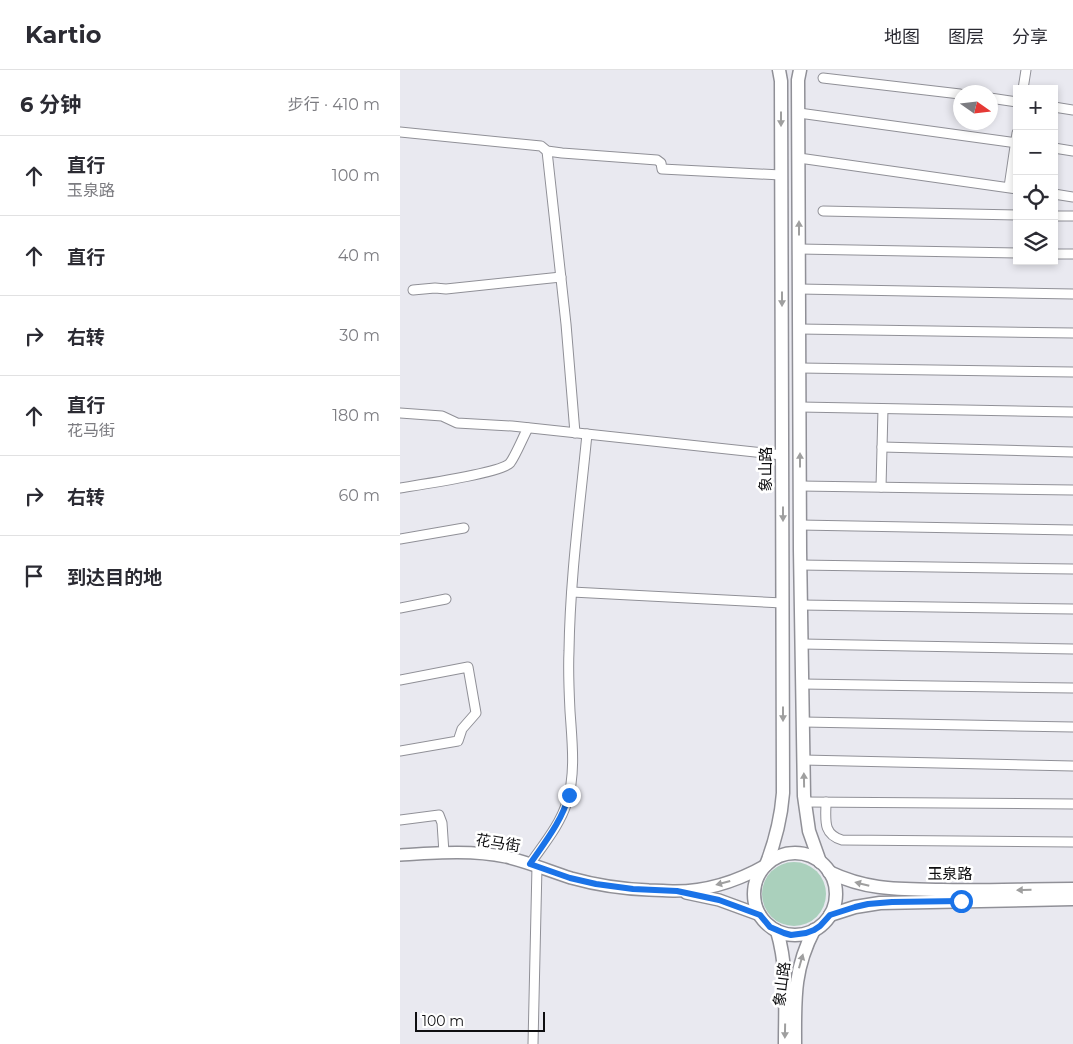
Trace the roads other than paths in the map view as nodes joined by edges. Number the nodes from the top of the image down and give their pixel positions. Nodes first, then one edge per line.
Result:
1 (780, 70) edge
2 (800, 70) edge
3 (1026, 70) edge
4 (823, 78) dead end
5 (1024, 85) edge
6 (953, 93) edge
7 (998, 99) edge
8 (1013, 101) edge
9 (1058, 108) edge
10 (1073, 110) edge
11 (799, 113) junction
12 (400, 132) edge
13 (1013, 143) edge
14 (1058, 149) edge
15 (547, 151) junction
16 (1073, 151) edge
17 (799, 158) junction
18 (781, 175) junction
19 (1013, 188) edge
20 (1058, 195) edge
21 (1073, 197) edge
22 (823, 211) dead end
23 (1013, 215) edge
24 (1058, 216) edge
25 (1073, 216) edge
26 (799, 249) junction
27 (1013, 253) edge
28 (1058, 254) edge
29 (1073, 254) edge
30 (561, 277) junction
31 (799, 289) junction
32 (413, 290) dead end
33 (1073, 294) edge
34 (799, 329) junction
35 (1073, 333) edge
36 (800, 368) junction
37 (1073, 372) edge
38 (800, 407) junction
39 (882, 409) junction
40 (1073, 412) edge
41 (400, 413) edge
42 (528, 428) junction
43 (575, 433) junction
44 (587, 434) junction
45 (882, 447) junction
46 (1073, 452) edge
47 (782, 456) junction
48 (800, 486) junction
49 (400, 488) edge
50 (880, 488) junction
51 (1073, 490) edge
52 (800, 526) junction
53 (464, 528) dead end
54 (1073, 530) edge
55 (400, 539) edge
56 (800, 564) junction
57 (1073, 569) edge
58 (572, 592) junction
59 (446, 599) dead end
60 (783, 603) junction
61 (801, 604) junction
62 (400, 608) edge
63 (1073, 609) edge
64 (802, 644) junction
65 (1073, 649) edge
66 (400, 680) edge
67 (802, 684) junction
68 (1073, 688) edge
69 (803, 722) junction
70 (1073, 727) edge
71 (400, 750) edge
72 (803, 760) junction
73 (1073, 766) edge
74 (804, 802) junction
75 (826, 802) junction
76 (1073, 804) edge
77 (400, 820) edge
78 (1073, 842) edge
79 (444, 853) junction
80 (400, 855) edge
81 (820, 862) junction
82 (533, 865) junction
83 (766, 866) junction
84 (829, 872) junction
85 (1073, 889) edge
86 (677, 891) junction
87 (1073, 899) edge
88 (760, 915) junction
89 (830, 915) junction
90 (814, 930) junction
91 (777, 931) junction
92 (533, 1044) edge
93 (785, 1044) edge
94 (795, 1044) edge

1 -> 18 main road, 象山路
2 - 11 main road
3 - 5 street
4 - 6 street
7 - 8 street
9 - 10 street
11 - 13 street
11 - 17 main road
12 - 15 street
14 - 16 street
15 - 18 street
15 - 30 street
17 - 19 street
26 -> 17 main road
18 -> 47 main road, 象山路
20 - 21 street
22 - 23 street
24 - 25 street
26 - 27 street
26 - 31 main road
28 - 29 street
30 - 32 street
30 - 43 street
31 - 33 street
31 - 34 main road
34 - 35 street
34 - 36 main road
36 - 37 street
36 - 38 main road
38 - 39 street
48 -> 38 main road
39 - 40 street
39 - 45 street
41 - 42 street
42 - 43 street
42 - 49 street
43 - 44 street
44 - 47 street
44 - 58 street
45 - 46 street
45 - 50 street
47 -> 60 main road, 象山路
48 - 50 street
48 - 52 main road
50 - 51 street
52 - 54 street
52 - 56 main road
53 - 55 street
56 - 57 street
56 - 61 main road
58 - 60 street
58 - 82 street
59 - 62 street
60 -> 83 main road, 象山路
61 - 63 street
61 - 64 main road
64 - 65 street
64 - 67 main road
66 - 71 street
67 - 68 street
67 - 69 main road
69 - 70 street
69 - 72 main road
72 - 73 street
74 -> 72 main road
74 - 75 street
74 - 81 main road
75 - 76 street
75 - 78 street
77 - 79 street
79 - 80 street, 花马街
79 - 82 street, 花马街
81 - 83 main road
81 - 84 main road
82 - 86 street, 花马街
82 - 92 street
83 -> 86 street, 花马街
83 - 88 main road
85 -> 84 main road, 玉泉路
84 - 89 main road
86 - 88 street, 花马街
87 - 89 main road, 玉泉路
88 - 91 main road
89 - 90 main road
90 - 91 main road
94 -> 90 main road, 象山路
91 -> 93 main road, 象山路

